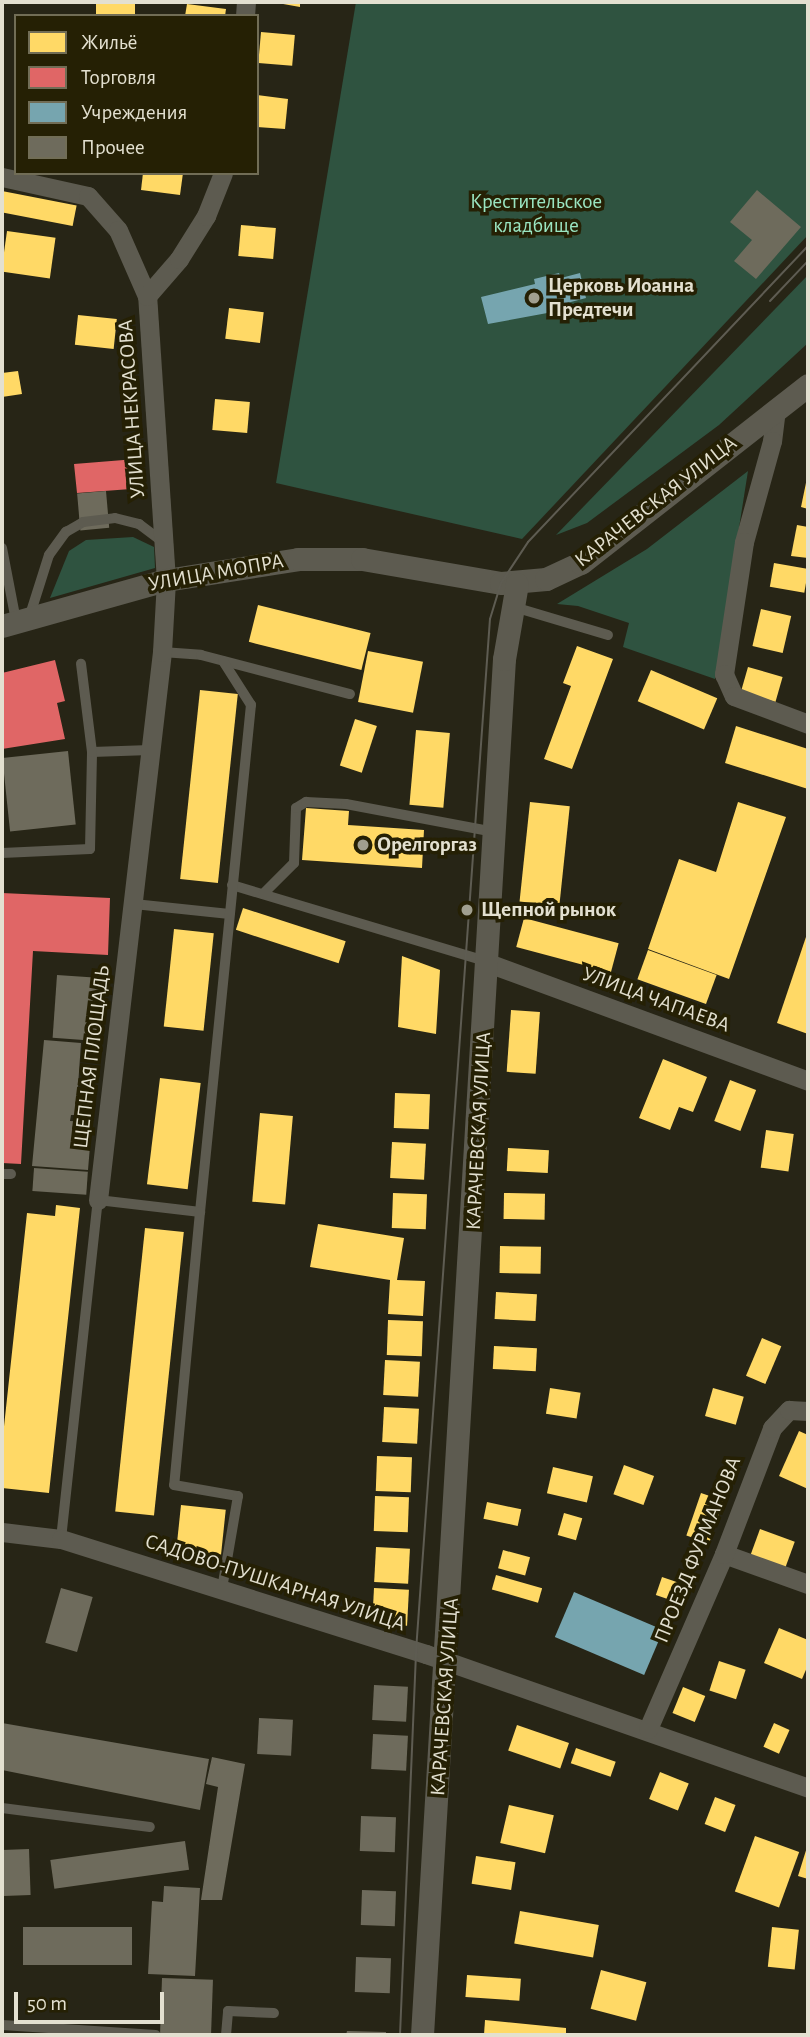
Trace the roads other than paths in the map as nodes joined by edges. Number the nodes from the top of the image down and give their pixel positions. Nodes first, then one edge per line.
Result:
1 (222, 175) edge
2 (2, 177) edge
3 (147, 296) junction
4 (808, 385) edge
5 (776, 409) junction
6 (164, 542) junction
7 (2, 548) edge
8 (166, 580) junction
9 (513, 594) junction
10 (16, 622) edge
11 (608, 635) dead end
12 (162, 652) junction
13 (223, 662) junction
14 (81, 664) dead end
15 (350, 694) dead end
16 (808, 724) edge
17 (150, 750) junction
18 (92, 752) junction
19 (494, 832) junction
20 (2, 853) edge
21 (232, 885) junction
22 (262, 894) junction
23 (134, 904) junction
24 (229, 914) junction
25 (488, 962) junction
26 (808, 1081) edge
27 (98, 1200) junction
28 (200, 1212) junction
29 (808, 1411) edge
30 (2, 1532) edge
31 (61, 1539) junction
32 (724, 1554) junction
33 (808, 1584) edge
34 (222, 1590) junction
35 (447, 1661) junction
36 (648, 1729) junction
37 (808, 1788) edge
38 (2, 1808) edge
39 (150, 1827) dead end
40 (274, 2012) dead end
41 (2, 2025) edge
42 (156, 2035) edge
43 (226, 2035) edge
44 (422, 2035) edge

1 - 3 street, УЛИЦА НЕКРАСОВА
2 - 3 street
3 - 6 street, УЛИЦА НЕКРАСОВА
4 - 5 street, КАРАЧЕВСКАЯ УЛИЦА
5 - 9 street, КАРАЧЕВСКАЯ УЛИЦА
5 - 16 street
6 - 8 street, УЛИЦА НЕКРАСОВА
6 - 10 lane
7 - 10 lane
8 - 9 street, УЛИЦА МОПРА
8 - 10 street, УЛИЦА МОПРА
8 - 12 street, ЩЕПНАЯ ПЛОЩАДЬ
9 - 11 lane
9 - 19 street, КАРАЧЕВСКАЯ УЛИЦА
12 - 13 lane
12 - 17 street, ЩЕПНАЯ ПЛОЩАДЬ
13 - 15 lane
13 - 21 lane
14 - 18 lane
17 - 18 lane
17 - 23 street, ЩЕПНАЯ ПЛОЩАДЬ
18 - 20 lane
19 - 22 lane
19 - 25 street, КАРАЧЕВСКАЯ УЛИЦА
21 - 22 lane
21 - 24 lane
22 - 25 lane
23 - 24 lane
23 - 27 street, ЩЕПНАЯ ПЛОЩАДЬ
24 - 28 lane
25 - 26 street, УЛИЦА ЧАПАЕВА
25 - 35 street, КАРАЧЕВСКАЯ УЛИЦА
27 - 28 lane
27 - 31 lane, ЩЕПНАЯ ПЛОЩАДЬ
28 - 34 lane
29 - 32 street, ПРОЕЗД ФУРМАНОВА
30 - 31 street, САДОВО-ПУШКАРНАЯ УЛИЦА
31 - 34 street, САДОВО-ПУШКАРНАЯ УЛИЦА
32 - 33 street
32 - 36 street, ПРОЕЗД ФУРМАНОВА
34 - 35 street, САДОВО-ПУШКАРНАЯ УЛИЦА
35 - 36 street, САДОВО-ПУШКАРНАЯ УЛИЦА
35 - 44 street, КАРАЧЕВСКАЯ УЛИЦА
36 - 37 street, САДОВО-ПУШКАРНАЯ УЛИЦА
38 - 39 lane
40 - 43 lane
41 - 42 lane

